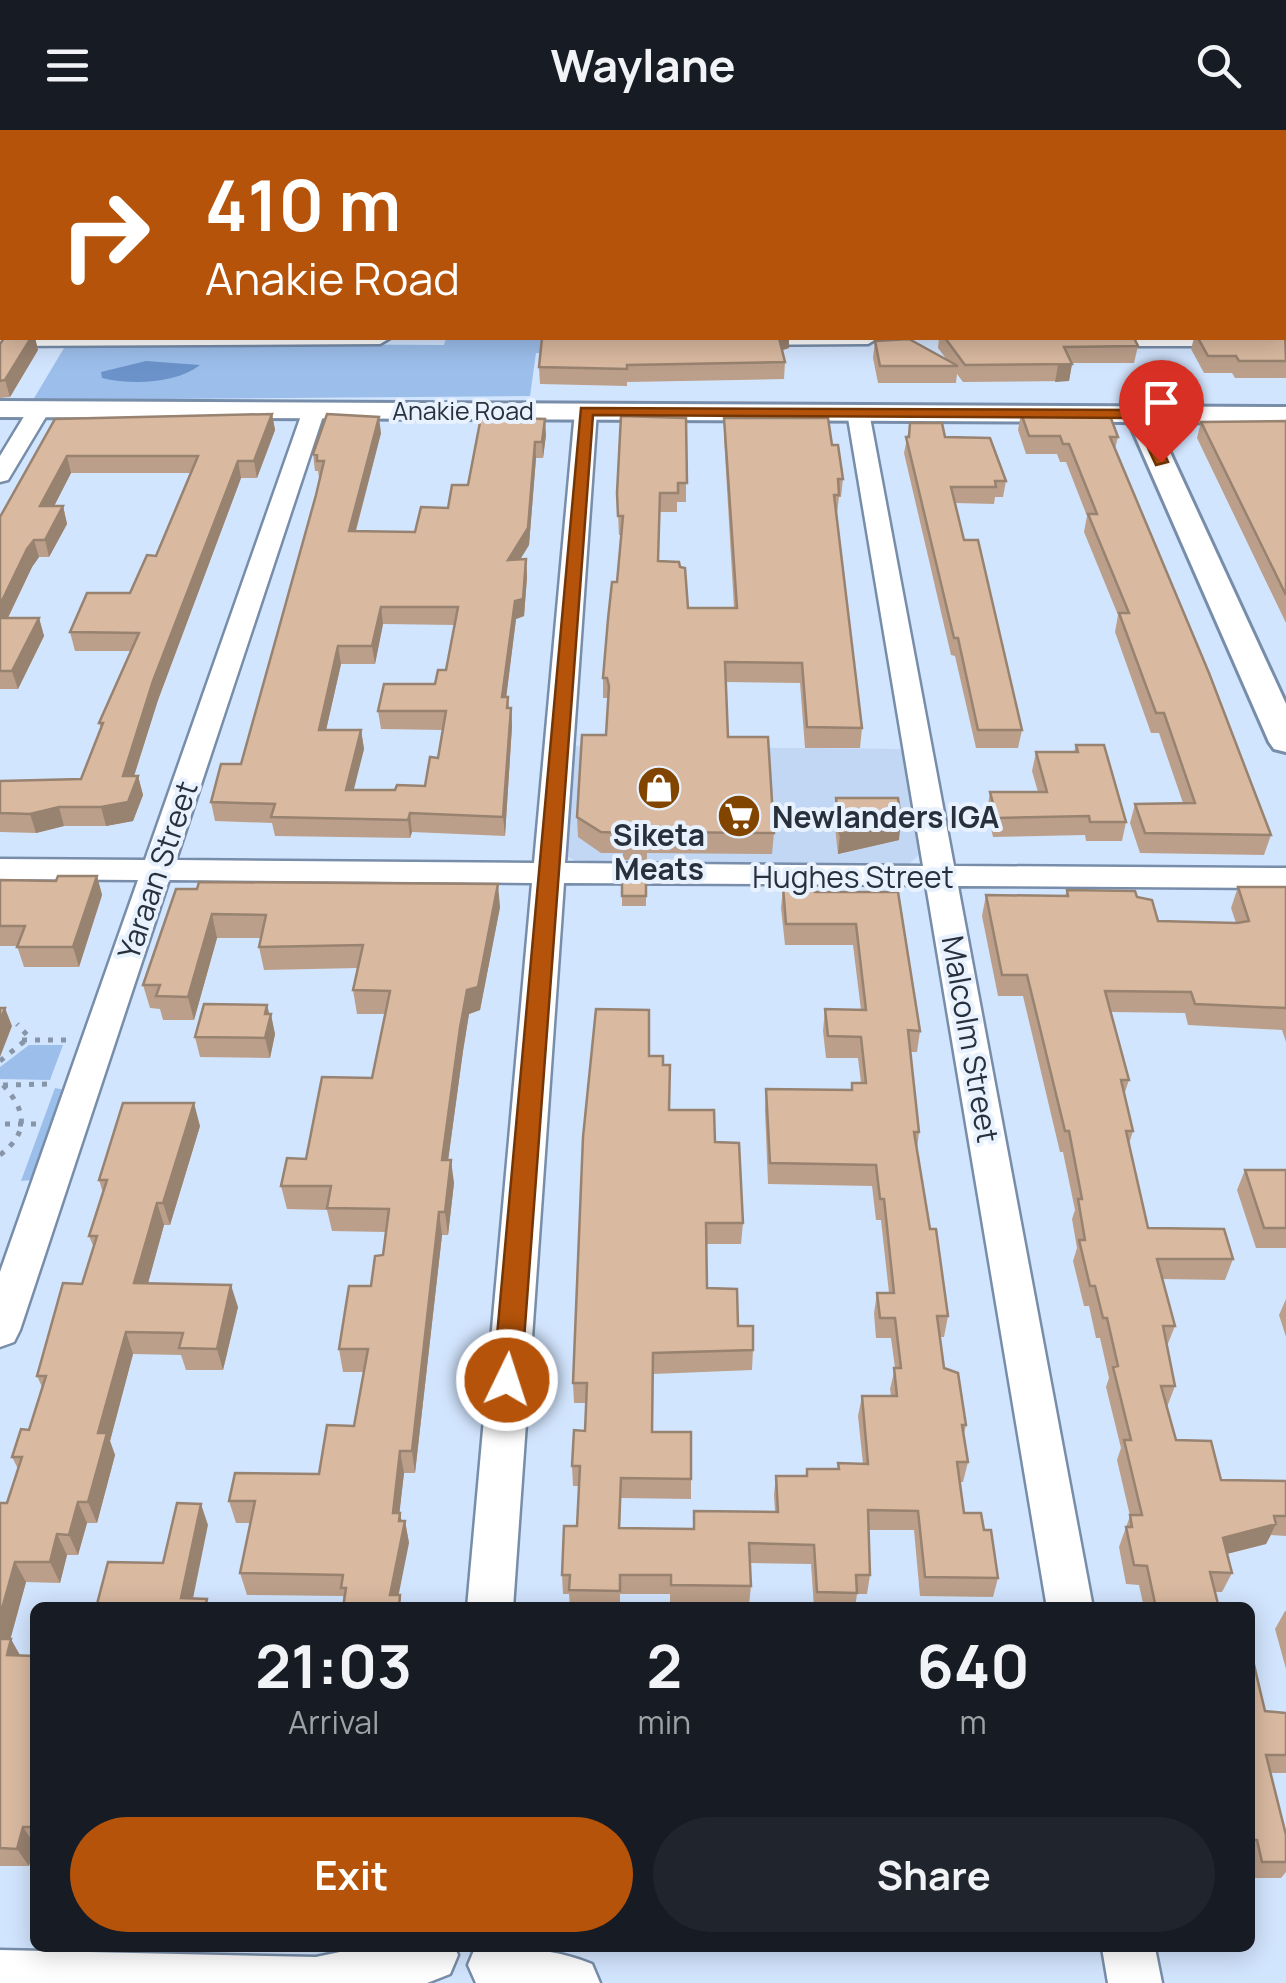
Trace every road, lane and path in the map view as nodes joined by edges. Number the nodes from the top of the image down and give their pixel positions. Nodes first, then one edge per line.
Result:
1 (1059, 340) edge
2 (1286, 340) edge
3 (0, 410) edge
4 (39, 410) junction
5 (314, 410) junction
6 (586, 411) junction
7 (858, 412) junction
8 (1140, 414) junction
9 (1286, 415) edge
10 (0, 475) edge
11 (1286, 742) edge
12 (0, 869) edge
13 (157, 870) junction
14 (546, 874) junction
15 (943, 876) junction
16 (1286, 878) edge
17 (17, 1024) dead end
18 (24, 1040) junction
19 (98, 1040) junction
20 (1, 1059) edge
21 (83, 1084) junction
22 (2, 1085) edge
23 (6, 1124) dead end
24 (24, 1124) junction
25 (37, 1124) dead end
26 (0, 1154) edge
27 (0, 1330) edge
28 (490, 1602) edge
29 (1069, 1602) edge
30 (1130, 1952) edge
31 (467, 1960) edge
32 (0, 1977) edge
33 (315, 1983) edge
34 (574, 1983) edge
35 (1135, 1983) edge

1 - 2 street
3 - 4 main road, Anakie Road
4 - 5 main road, Anakie Road
4 - 10 street
5 - 6 main road, Anakie Road
5 - 13 street, Yaraan Street
6 - 7 main road, Anakie Road
6 - 14 street
7 - 8 main road, Anakie Road
7 - 15 street, Malcolm Street
8 - 9 main road, Anakie Road
8 - 11 main road
12 - 13 street, Hughes Street
13 - 14 street, Hughes Street
13 - 19 street, Yaraan Street
14 - 15 street, Hughes Street
14 - 28 street
15 - 16 street, Hughes Street
15 - 29 street, Malcolm Street
17 - 18 path
18 - 19 path
18 - 20 path
19 - 21 street, Yaraan Street
21 - 22 path
21 - 27 street, Yaraan Street
22 - 24 path
23 - 24 path
24 - 25 path
24 - 26 path
30 - 35 street
31 - 33 street
31 - 34 street
32 - 33 street

